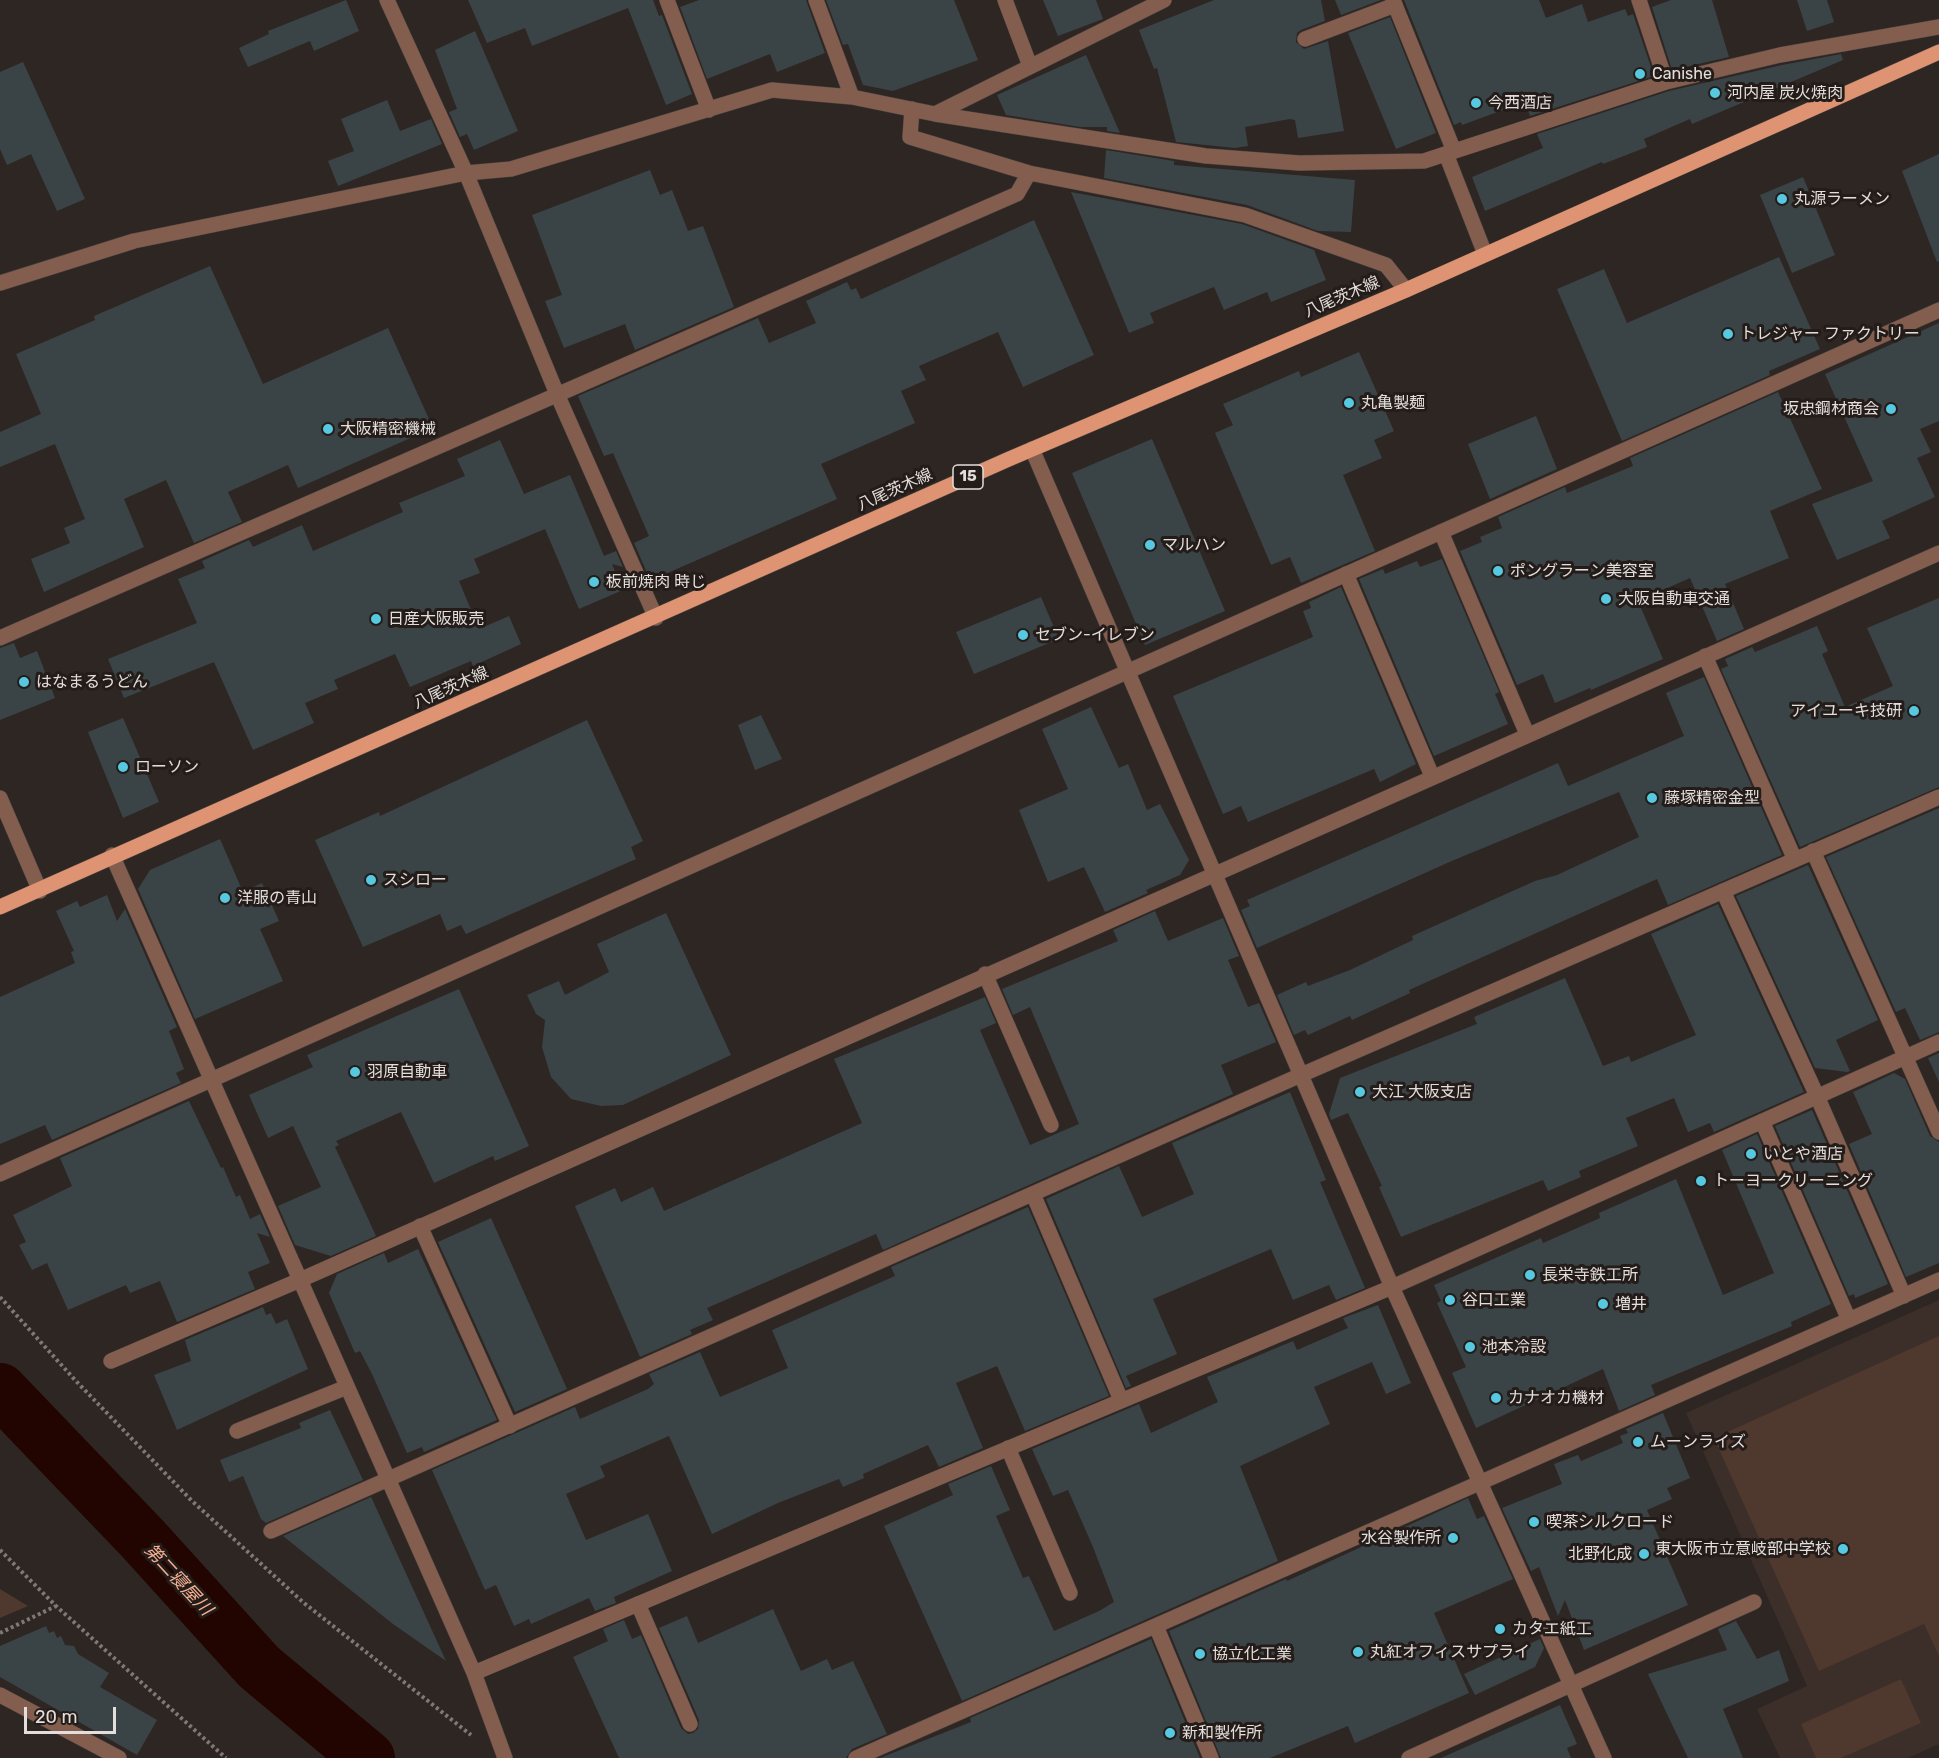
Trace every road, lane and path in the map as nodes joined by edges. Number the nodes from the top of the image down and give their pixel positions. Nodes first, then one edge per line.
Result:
1 (387, 0) edge
2 (667, 0) edge
3 (816, 0) edge
4 (1005, 0) edge
5 (1164, 0) edge
6 (1640, 0) edge
7 (1394, 3) edge
8 (1148, 4) edge
9 (1939, 27) edge
10 (1305, 39) dead end
11 (1939, 52) edge
12 (1030, 66) junction
13 (1666, 82) junction
14 (852, 97) junction
15 (912, 109) junction
16 (709, 110) junction
17 (935, 114) junction
18 (1450, 152) junction
19 (466, 173) junction
20 (1029, 173) junction
21 (1485, 254) junction
22 (0, 283) edge
23 (1406, 290) junction
24 (1939, 310) edge
25 (557, 394) junction
26 (1032, 449) junction
27 (1441, 532) junction
28 (1939, 553) edge
29 (1346, 574) junction
30 (656, 618) junction
31 (0, 638) edge
32 (1704, 656) junction
33 (1127, 670) junction
34 (1527, 734) junction
35 (1432, 776) junction
36 (1939, 797) edge
37 (0, 798) edge
38 (1814, 851) junction
39 (112, 855) junction
40 (1795, 860) junction
41 (1213, 873) junction
42 (40, 891) junction
43 (1723, 891) junction
44 (0, 907) edge
45 (985, 974) junction
46 (1939, 1042) edge
47 (1905, 1057) junction
48 (1301, 1075) junction
49 (212, 1080) junction
50 (1817, 1096) junction
51 (1762, 1121) junction
52 (1051, 1125) dead end
53 (1939, 1132) edge
54 (0, 1174) edge
55 (1032, 1194) junction
56 (420, 1226) junction
57 (300, 1280) junction
58 (1939, 1280) edge
59 (1392, 1287) junction
60 (1904, 1296) junction
61 (0, 1297) edge
62 (1850, 1320) junction
63 (111, 1361) dead end
64 (347, 1387) junction
65 (1121, 1400) junction
66 (510, 1426) junction
67 (237, 1431) dead end
68 (1008, 1448) junction
69 (388, 1480) junction
70 (1481, 1482) junction
71 (271, 1531) dead end
72 (0, 1550) edge
73 (1070, 1593) dead end
74 (1754, 1602) dead end
75 (638, 1604) junction
76 (56, 1606) junction
77 (1156, 1626) junction
78 (0, 1634) edge
79 (474, 1673) junction
80 (1571, 1687) junction
81 (0, 1695) edge
82 (690, 1724) dead end
83 (504, 1757) edge
84 (119, 1758) edge
85 (226, 1758) edge
86 (856, 1758) edge
87 (1211, 1758) edge
88 (1409, 1758) edge
89 (1604, 1758) edge

1 - 19 street
2 - 16 street
3 - 14 street
4 - 12 street
5 - 8 street
6 - 13 street
7 - 10 street
7 - 18 street
8 - 12 street
9 - 13 street
11 - 21 main road, 八尾茨木線 / 15
12 - 17 street
13 - 18 street
14 - 15 street
14 - 16 street
15 - 17 street
15 - 20 street
16 - 19 street
17 - 18 street
18 - 21 street
19 - 22 street
19 - 25 street
20 - 23 street
20 - 25 street
21 - 23 main road, 八尾茨木線 / 15
23 - 26 main road, 八尾茨木線 / 15
24 - 27 street
25 - 30 street
25 - 31 street
26 - 30 main road, 八尾茨木線 / 15
26 - 33 street
27 - 29 street
27 - 34 street
28 - 32 street
29 - 33 street
29 - 35 street
30 - 39 main road, 八尾茨木線 / 15
32 - 34 street
32 - 40 street
33 - 41 street
33 - 49 street
34 - 35 street
35 - 41 street
36 - 38 street
37 - 42 street
38 - 40 street
38 - 47 street
39 - 42 main road, 八尾茨木線 / 15
39 - 49 street
40 - 43 street
41 - 45 street
41 - 48 street
42 - 44 main road, 八尾茨木線 / 15
43 - 48 street
43 - 50 street
45 - 52 street
45 - 56 street
46 - 47 street
47 - 50 street
47 - 53 street
48 - 55 street
48 - 59 street
49 - 54 street
49 - 57 street
50 - 51 street
50 - 60 street
51 - 59 street
51 - 62 street
55 - 65 street
55 - 66 street
56 - 57 street
56 - 66 street
57 - 63 street
57 - 64 street
58 - 60 street
59 - 65 street
59 - 70 street
60 - 62 street
61 - 83 path
62 - 70 street
64 - 67 street
64 - 69 street
65 - 68 street
66 - 69 street
68 - 73 street
68 - 75 street
69 - 71 street
69 - 79 street
70 - 77 street
70 - 80 street
72 - 76 path
74 - 80 street
75 - 79 street
75 - 82 street
76 - 78 path
76 - 85 path
77 - 86 street
77 - 87 street
79 - 83 street
80 - 88 street
80 - 89 street
81 - 84 street

